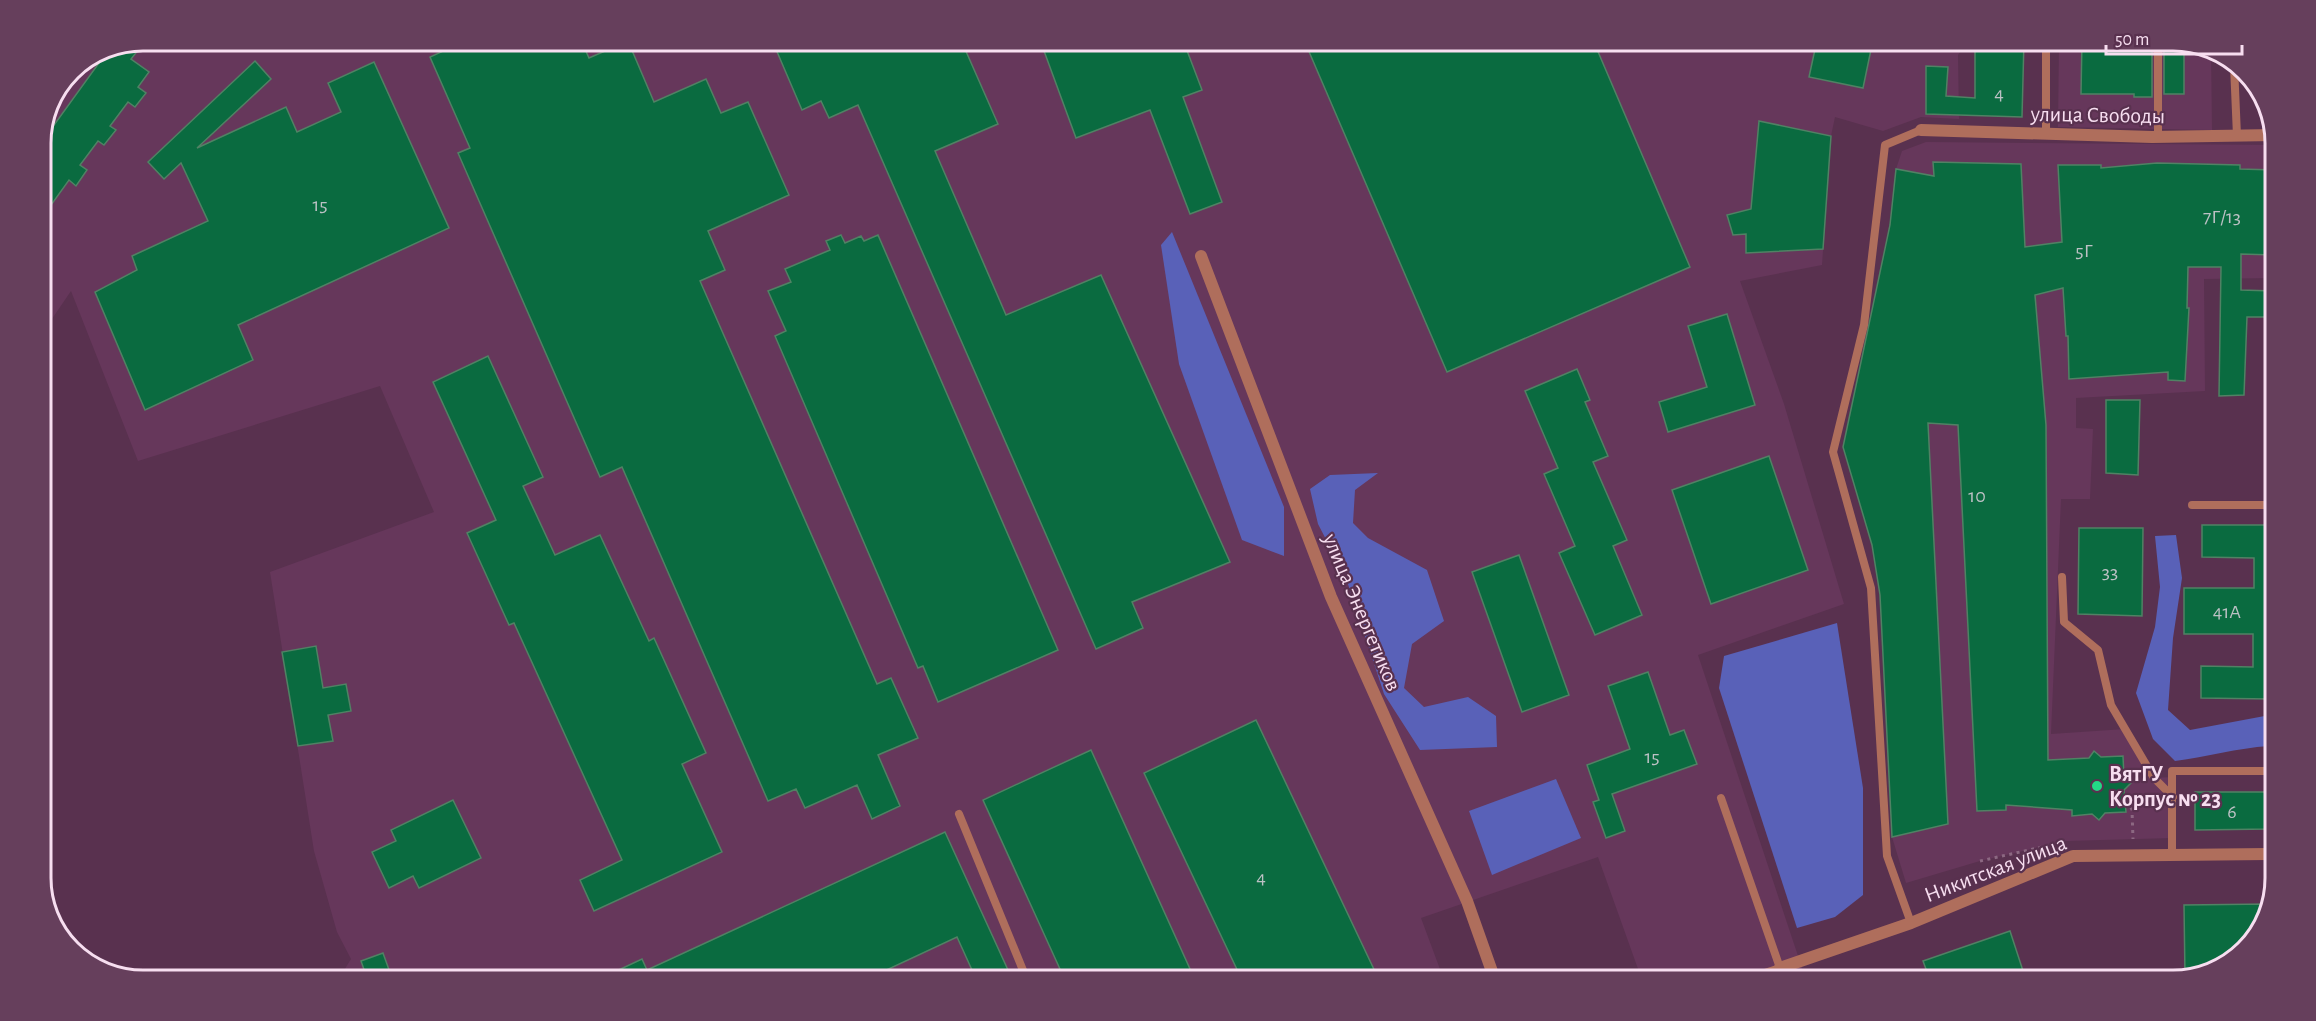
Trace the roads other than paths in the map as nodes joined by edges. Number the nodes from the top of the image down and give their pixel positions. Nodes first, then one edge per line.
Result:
1 (2046, 51) edge
2 (2158, 51) edge
3 (2234, 75) edge
4 (1921, 130) joint
5 (2046, 135) junction
6 (2265, 135) edge
7 (2237, 136) junction
8 (2158, 137) junction
9 (1201, 256) dead end
10 (2192, 506) dead end
11 (2265, 506) edge
12 (2062, 577) dead end
13 (2265, 771) edge
14 (2172, 797) junction
15 (1721, 798) dead end
16 (959, 814) dead end
17 (2265, 854) edge
18 (2172, 856) junction
19 (1911, 923) junction
20 (1780, 968) junction
21 (1023, 970) edge
22 (1492, 970) edge
23 (1774, 970) edge

1 - 5 lane
2 - 8 lane
3 - 7 lane
4 - 5 street, улица Свободы
4 - 19 lane
5 - 8 street, улица Свободы
6 - 7 street, улица Свободы
7 - 8 street, улица Свободы
9 - 22 street, улица Энергетиков
10 - 11 lane
12 - 14 lane
13 - 14 lane
14 - 18 lane
15 - 20 lane
16 - 21 lane
17 - 18 street, Никитская улица
18 - 19 street, Никитская улица
19 - 20 street, Никитская улица
20 - 23 lane

